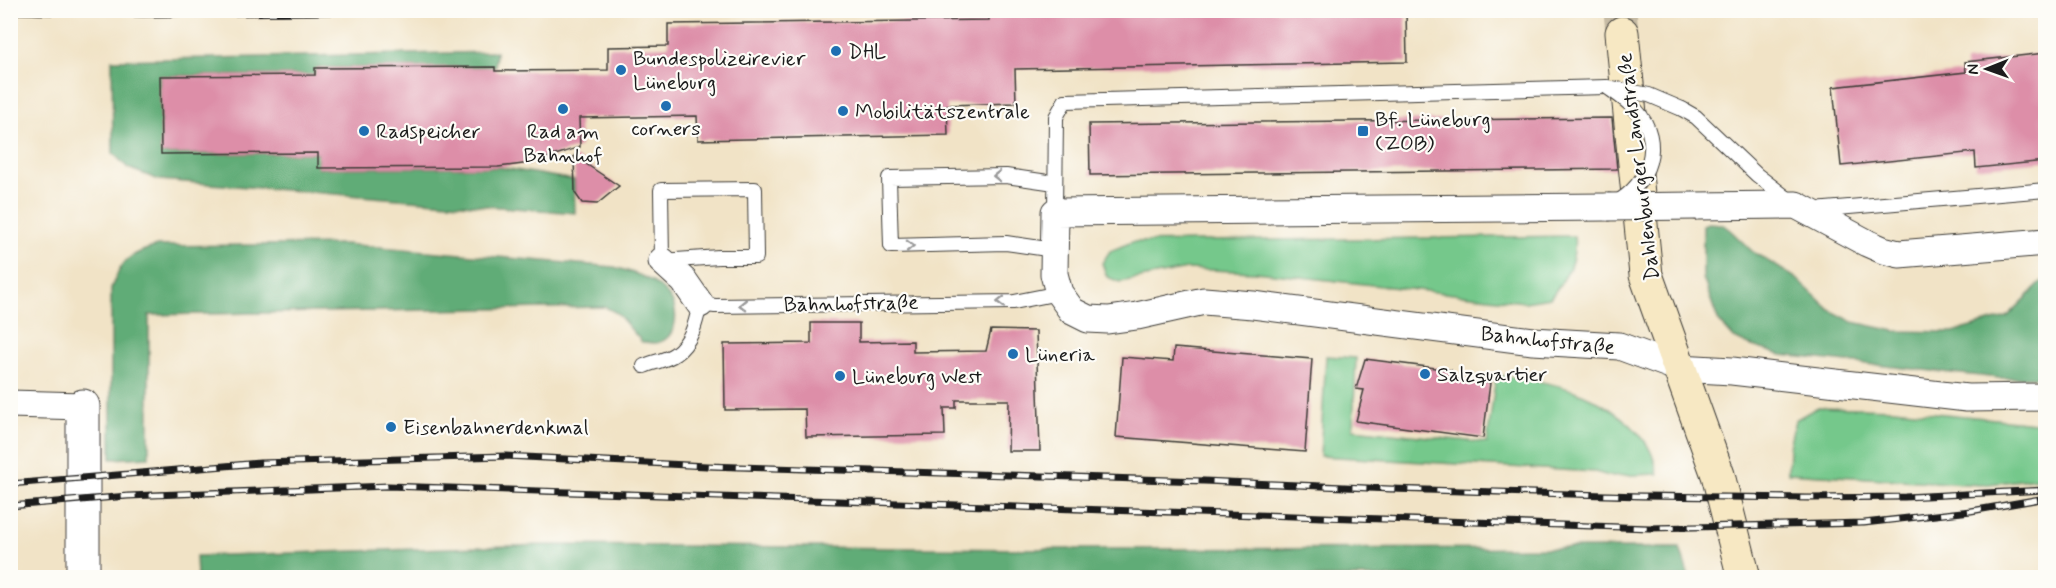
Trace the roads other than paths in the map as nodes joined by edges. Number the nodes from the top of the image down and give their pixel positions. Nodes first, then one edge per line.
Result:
1 (1622, 33) tunnel mouth
2 (1607, 87) junction
3 (1055, 183) junction
4 (2046, 190) edge
5 (1608, 207) junction
6 (1800, 208) junction
7 (1055, 212) junction
8 (2046, 242) edge
9 (1054, 250) junction
10 (662, 261) junction
11 (1059, 294) junction
12 (700, 304) junction
13 (644, 366) dead end
14 (1679, 368) junction
15 (2046, 397) edge
16 (10, 404) edge
17 (83, 406) joint
18 (83, 578) edge
19 (1744, 578) edge

1 - 14 main road, Dahlenburger Landstraße
2 - 3 lane
2 - 5 lane, bridge
2 - 6 lane, bridge
3 - 7 lane
3 -> 9 lane
4 - 6 lane
5 - 6 street, bridge
5 - 7 street
6 - 8 street
7 - 9 street
9 - 11 street
10 - 10 lane
10 - 12 street
11 -> 12 lane, Bahnhofstraße
11 - 14 street, Bahnhofstraße
12 - 13 lane
14 - 15 street, Bahnhofstraße
14 - 19 main road, Dahlenburger Landstraße
16 - 17 street
17 - 18 street

